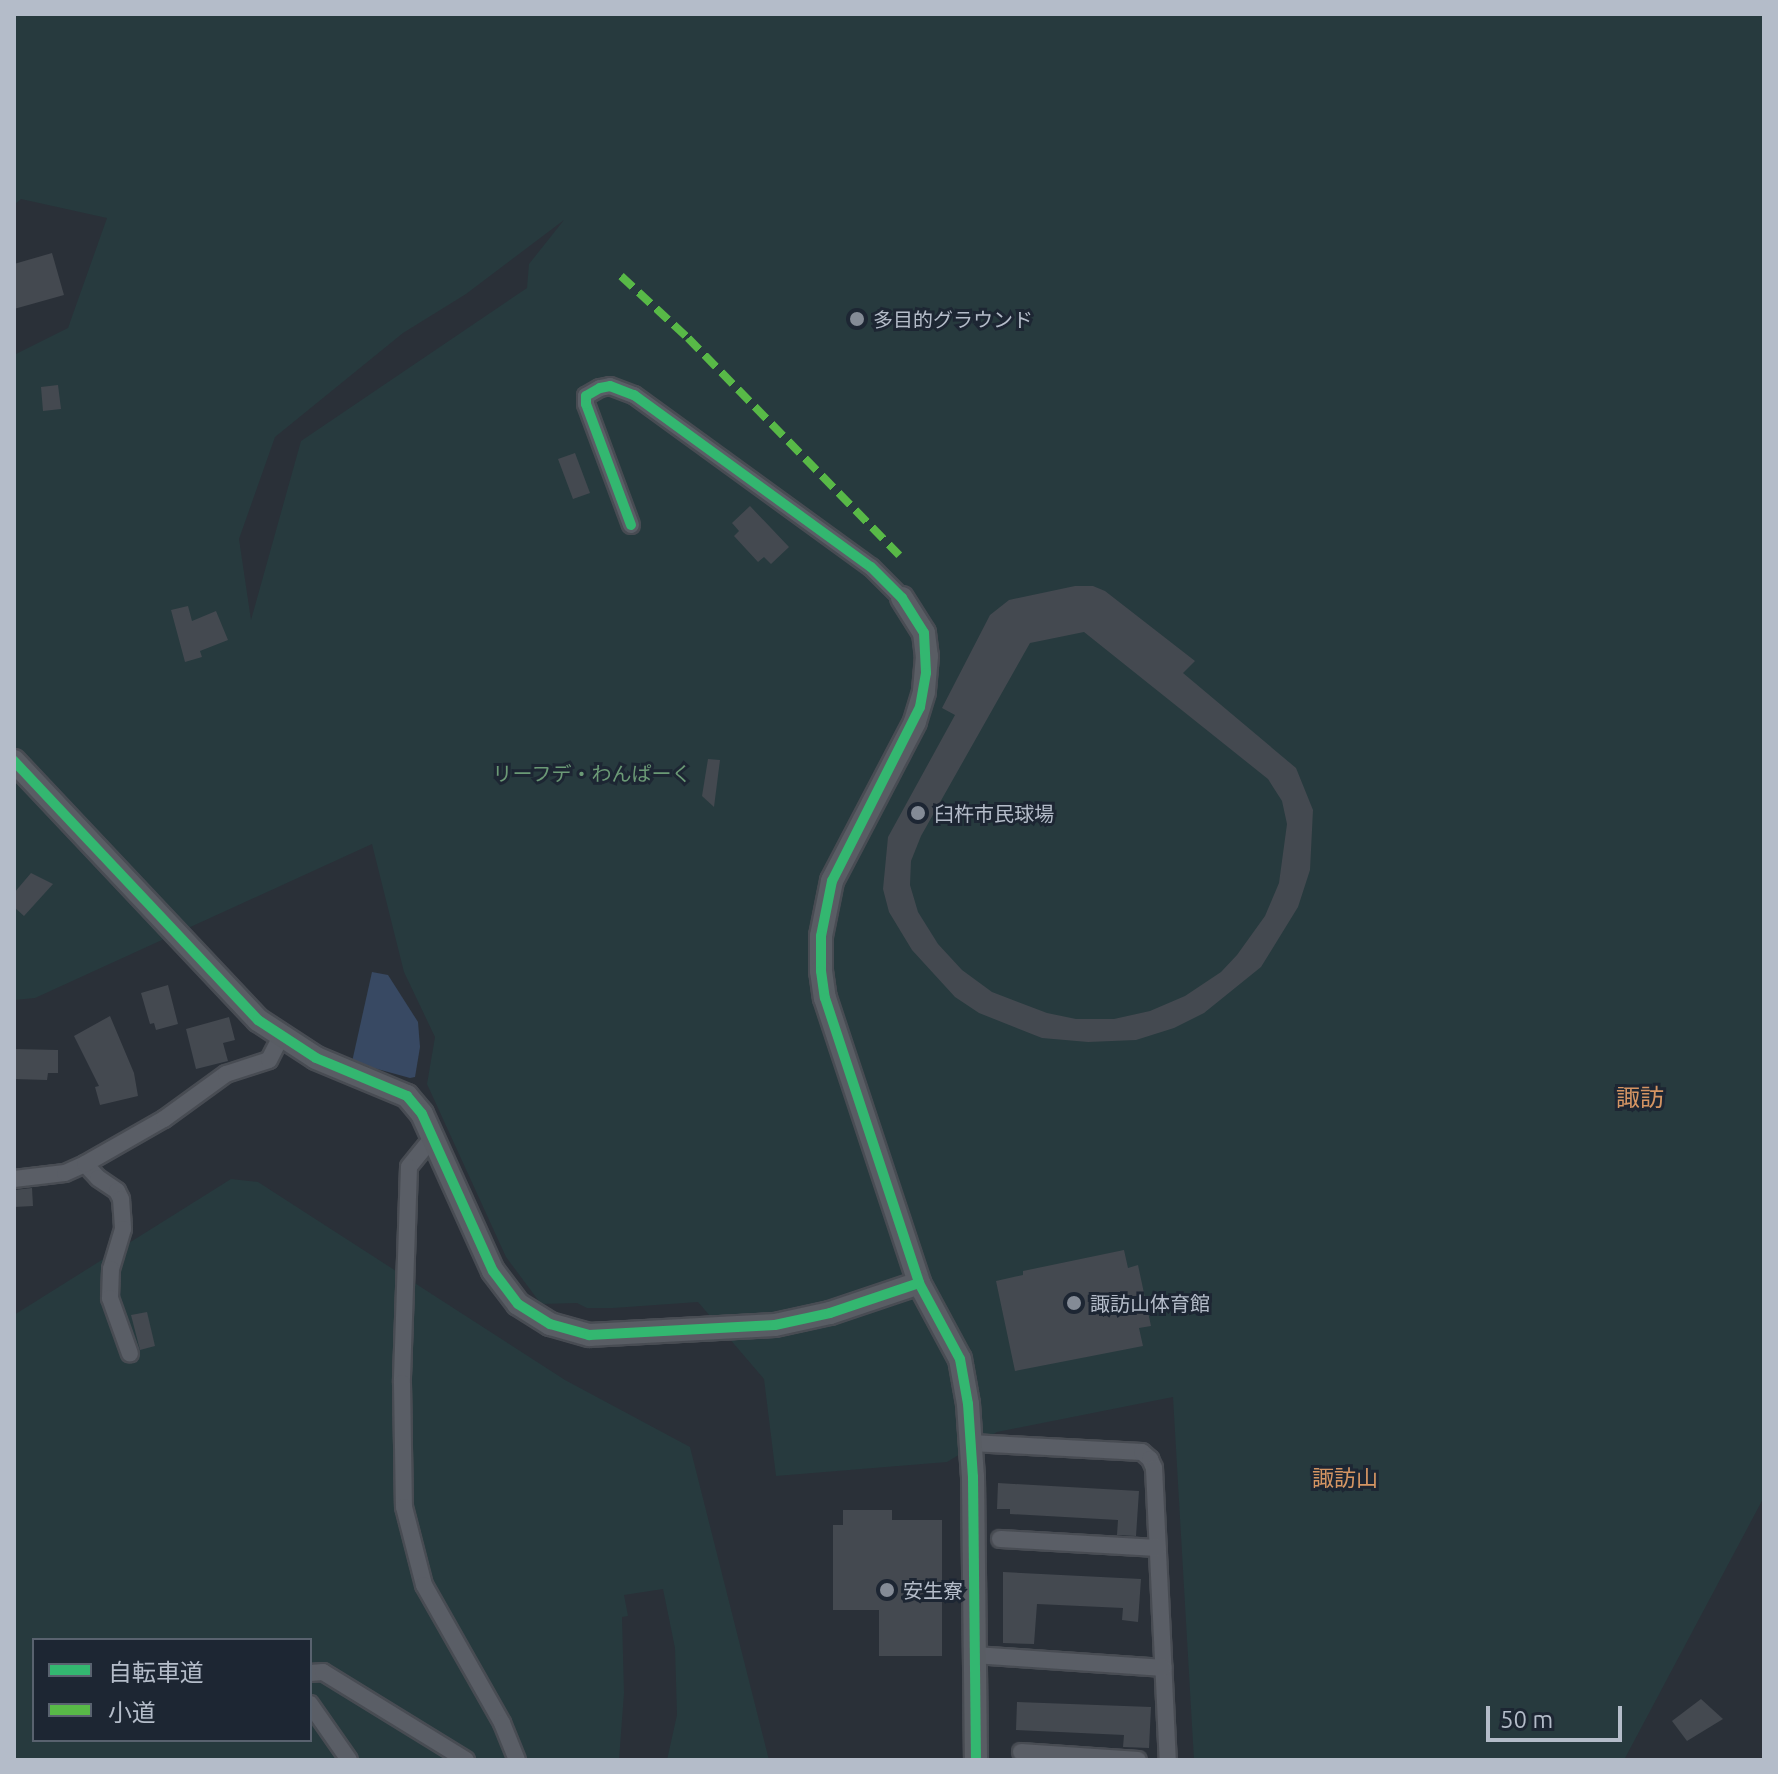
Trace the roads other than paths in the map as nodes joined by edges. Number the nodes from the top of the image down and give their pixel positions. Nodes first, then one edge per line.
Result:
1 (631, 525) dead end
2 (902, 598) joint
3 (14, 761) edge
4 (282, 1035) junction
5 (433, 1137) junction
6 (85, 1164) junction
7 (14, 1179) edge
8 (919, 1283) junction
9 (130, 1354) dead end
10 (971, 1443) junction
11 (1000, 1539) dead end
12 (1158, 1548) junction
13 (975, 1655) junction
14 (1164, 1668) junction
15 (312, 1673) edge
16 (312, 1707) edge
17 (1021, 1752) dead end
18 (349, 1760) edge
19 (466, 1760) edge
20 (517, 1760) edge
21 (976, 1760) edge
22 (1138, 1760) edge
23 (1168, 1760) edge

1 - 2 street
2 - 8 street
3 - 4 street
4 - 5 street
4 - 6 street
5 - 8 street
5 - 20 street
6 - 7 street
6 - 9 street
8 - 10 street
10 - 12 street
10 - 13 street
11 - 12 street
12 - 14 street
13 - 14 street
13 - 21 street
14 - 23 street
15 - 19 street
16 - 18 street
17 - 22 street

